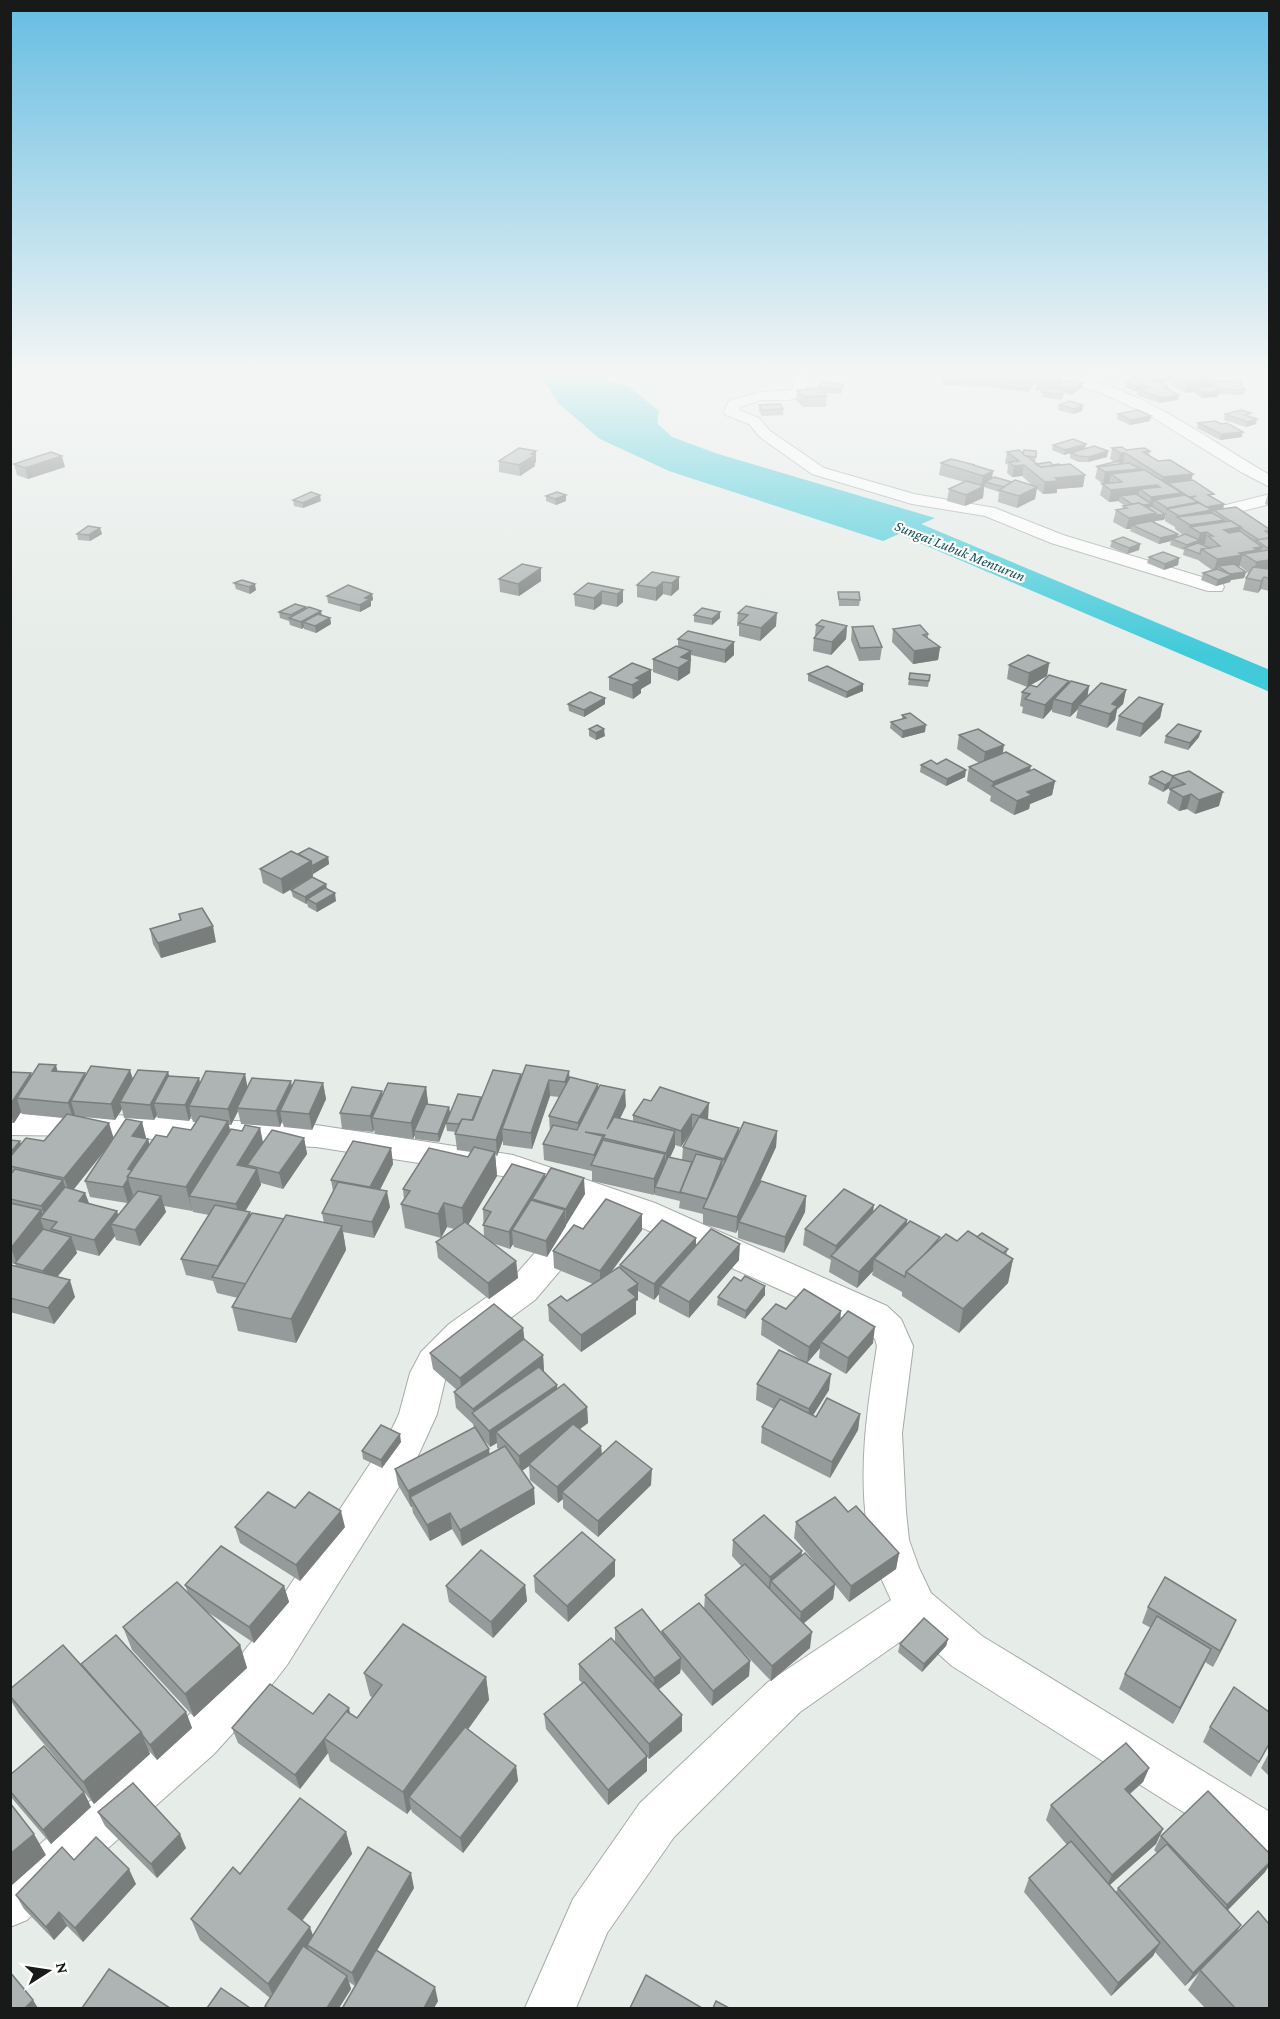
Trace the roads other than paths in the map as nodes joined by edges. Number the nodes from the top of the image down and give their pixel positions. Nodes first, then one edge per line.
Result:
1 (809, 465) edge
2 (1241, 465) edge
3 (1269, 482) edge
4 (1269, 499) edge
5 (1186, 505) edge
6 (1204, 516) junction
7 (1224, 528) edge
8 (1215, 587) edge
9 (10, 1124) edge
10 (604, 1197) junction
11 (916, 1607) junction
12 (1269, 1839) edge
13 (10, 1903) edge
14 (550, 2008) edge

1 - 8 street
2 - 3 street
4 - 6 street
5 - 6 street
6 - 7 street
9 - 10 street
10 - 11 street
10 - 13 street
11 - 12 street
11 - 14 street

